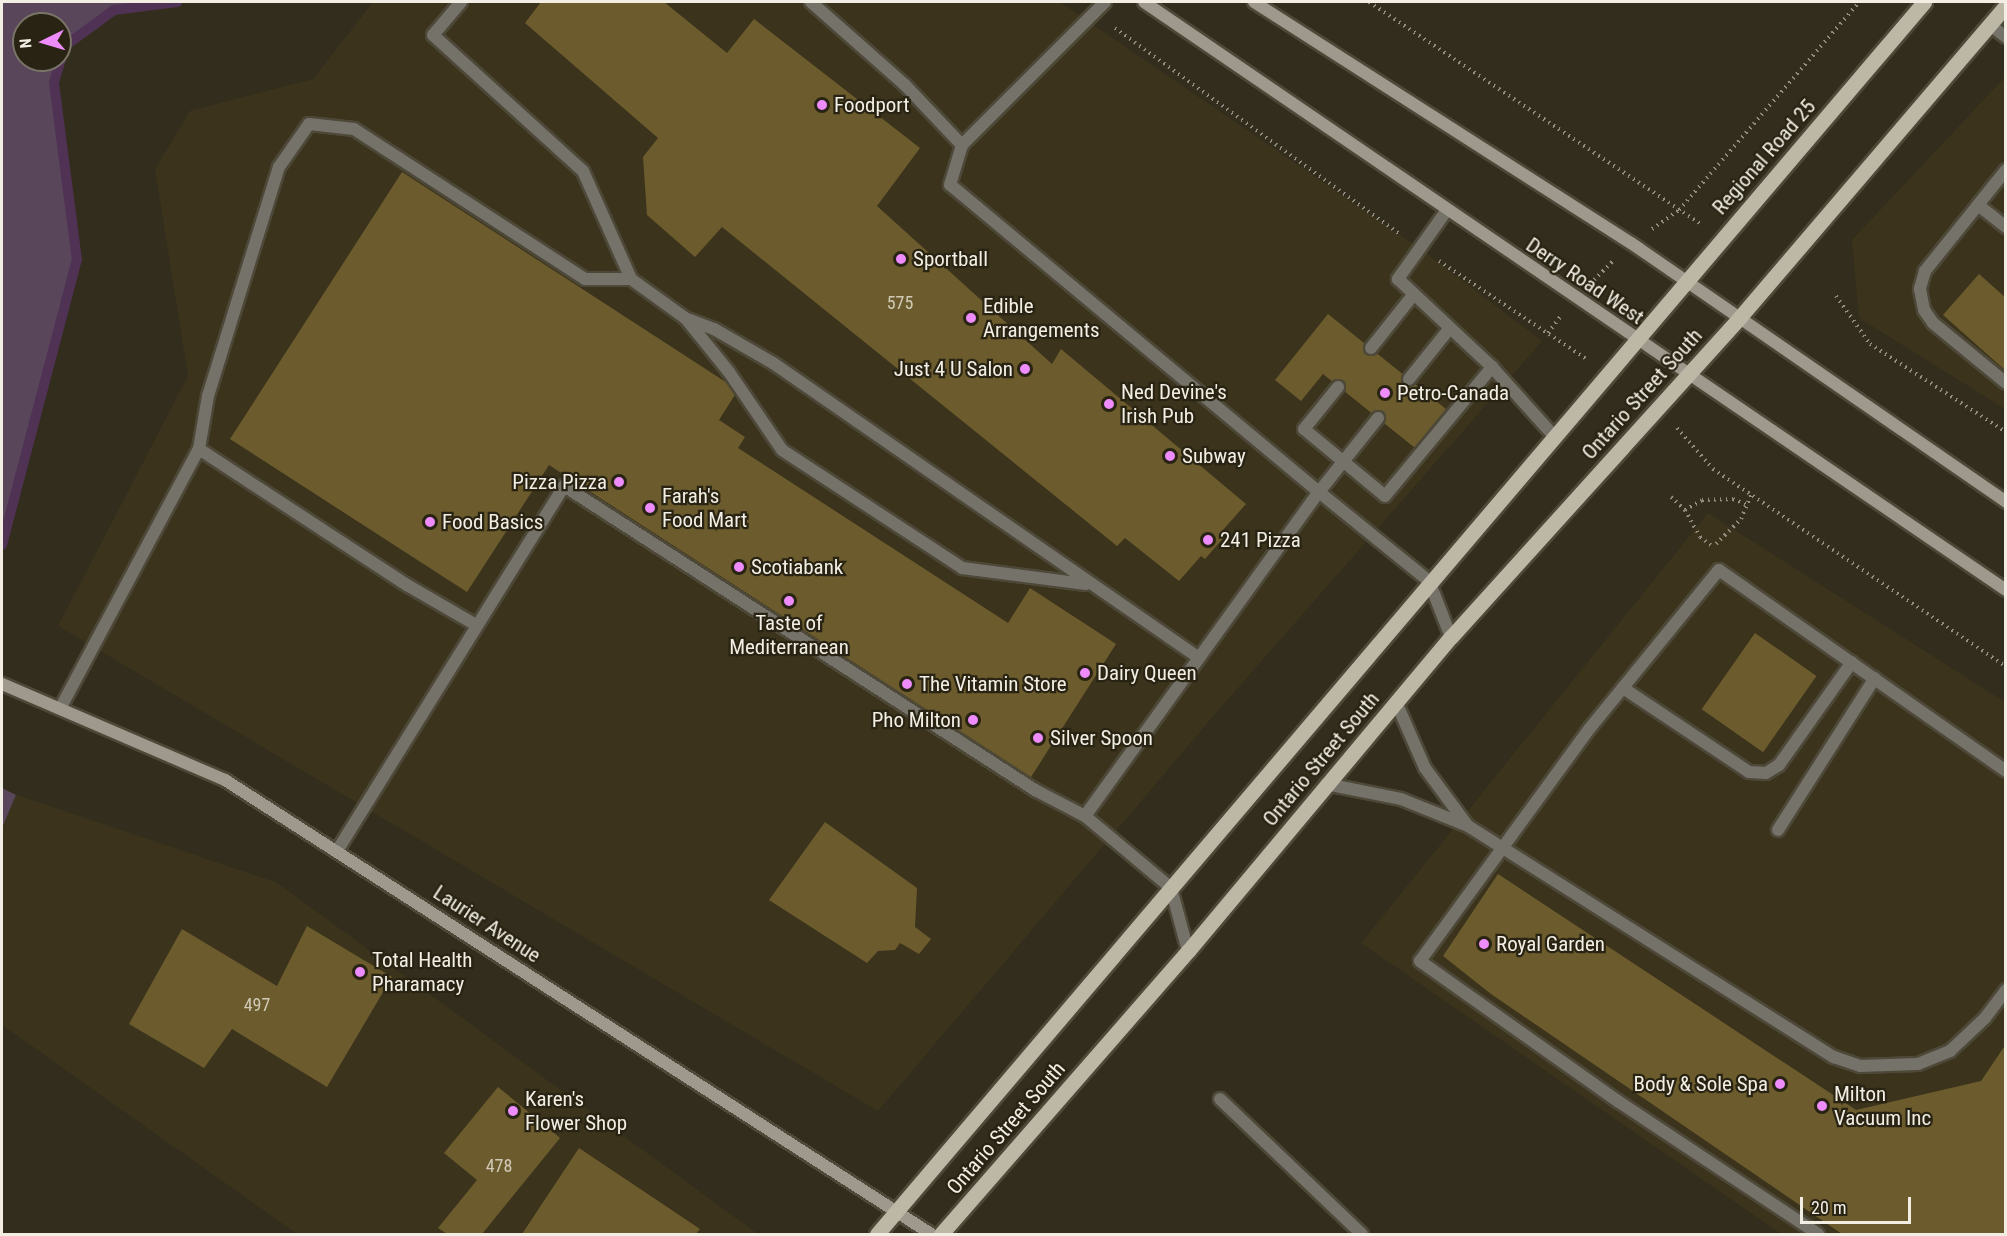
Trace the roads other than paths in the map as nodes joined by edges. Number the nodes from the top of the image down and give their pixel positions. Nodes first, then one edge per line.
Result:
1 (461, 2) edge
2 (811, 2) edge
3 (1105, 2) edge
4 (1144, 2) edge
5 (1254, 2) edge
6 (1924, 2) edge
7 (2006, 6) edge
8 (1990, 25) junction
9 (2006, 37) edge
10 (962, 145) junction
11 (2006, 170) edge
12 (1978, 205) junction
13 (1447, 210) junction
14 (2006, 227) edge
15 (631, 279) junction
16 (1686, 280) junction
17 (1414, 294) junction
18 (1740, 316) junction
19 (685, 318) junction
20 (1450, 328) junction
21 (1636, 339) junction
22 (1371, 348) dead end
23 (1492, 367) junction
24 (1688, 374) junction
25 (1408, 379) dead end
26 (2006, 383) edge
27 (1338, 387) dead end
28 (1377, 418) dead end
29 (1554, 436) junction
30 (199, 449) junction
31 (1342, 461) junction
32 (1319, 492) junction
33 (2006, 502) edge
34 (1429, 581) junction
35 (1090, 585) junction
36 (2006, 590) edge
37 (476, 626) junction
38 (1451, 637) junction
39 (1199, 658) junction
40 (1852, 662) junction
41 (1875, 678) junction
42 (2, 684) edge
43 (1623, 688) junction
44 (1396, 702) junction
45 (61, 707) junction
46 (2006, 771) edge
47 (1326, 784) junction
48 (1085, 816) junction
49 (1468, 826) junction
50 (1778, 830) dead end
51 (1502, 848) junction
52 (338, 851) junction
53 (1171, 888) junction
54 (1188, 951) junction
55 (2006, 990) edge
56 (1220, 1099) dead end
57 (896, 1212) junction
58 (877, 1234) edge
59 (931, 1234) edge
60 (941, 1234) edge
61 (1362, 1234) edge
62 (1818, 1234) edge

1 - 15 lane
2 - 10 lane
3 - 10 lane
4 - 13 main road, Derry Road West
5 - 16 main road
6 - 16 main road, Regional Road 25
7 - 8 main road
8 - 9 lane
8 - 18 main road
10 - 32 lane
11 - 12 lane
12 - 14 lane
12 - 26 lane
13 - 17 lane
13 - 21 main road, Derry Road West
15 - 19 lane
15 - 30 lane
16 - 18 main road
16 - 21 main road, Regional Road 25
17 - 20 lane
17 - 22 lane
18 - 24 main road, Ontario Street South
18 - 33 main road
19 - 35 lane
19 - 35 lane
20 - 23 lane
20 - 25 lane
21 - 24 main road, Derry Road West
21 - 29 main road, Ontario Street South
23 - 29 lane
23 - 31 lane
24 - 36 main road, Derry Road West
24 - 38 main road, Ontario Street South
27 - 31 lane
28 - 31 lane
29 - 34 main road, Ontario Street South
30 - 37 lane
30 - 45 lane
31 - 32 lane
32 - 34 lane
32 - 39 lane
34 - 38 lane
34 - 53 main road, Ontario Street South
35 - 39 lane
37 - 48 lane
37 - 52 lane
38 - 44 main road, Ontario Street South
39 - 48 lane
40 - 41 lane
40 - 43 lane
40 - 43 lane
41 - 46 lane
41 - 50 lane
42 - 45 main road, Laurier Avenue
43 - 51 lane
44 - 47 main road, Ontario Street South
44 - 49 lane
45 - 52 main road, Laurier Avenue
47 - 49 lane
47 - 54 main road, Ontario Street South
48 - 53 lane
49 - 51 lane
51 - 55 lane
51 - 62 lane
52 - 57 main road, Laurier Avenue
53 - 54 lane
53 - 57 main road, Ontario Street South
54 - 60 main road, Ontario Street South
56 - 61 lane
57 - 58 main road, Ontario Street South
57 - 59 main road, Laurier Avenue

